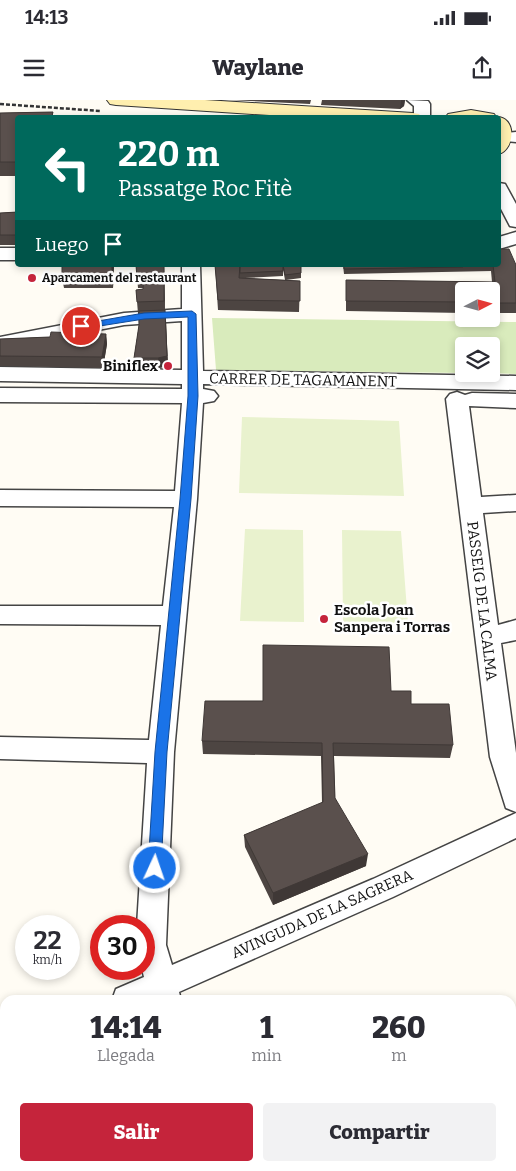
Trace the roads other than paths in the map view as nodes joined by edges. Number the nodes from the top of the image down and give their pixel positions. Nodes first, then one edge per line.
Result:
1 (116, 100) edge
2 (415, 100) edge
3 (160, 101) edge
4 (368, 115) edge
5 (422, 115) edge
6 (485, 115) edge
7 (506, 134) edge
8 (501, 194) edge
9 (516, 222) edge
10 (516, 238) edge
11 (501, 242) edge
12 (0, 254) edge
13 (15, 254) edge
14 (191, 267) edge
15 (192, 314) junction
16 (0, 344) edge
17 (0, 374) edge
18 (516, 383) edge
19 (194, 388) junction
20 (0, 394) edge
21 (456, 399) junction
22 (516, 401) edge
23 (0, 498) edge
24 (186, 499) junction
25 (516, 502) edge
26 (470, 506) junction
27 (0, 615) edge
28 (174, 616) junction
29 (516, 630) edge
30 (487, 637) junction
31 (0, 748) edge
32 (161, 752) junction
33 (516, 800) edge
34 (516, 826) edge
35 (163, 992) edge
36 (150, 995) edge

1 - 3 street
2 - 5 street
3 - 4 street
6 - 7 street
8 - 9 street
10 - 11 street
12 - 13 street
14 - 15 street
15 - 16 street
15 - 19 street
17 - 19 street, CARRER DE TAGAMANENT
18 - 19 street, CARRER DE TAGAMANENT
19 - 20 street, CARRER DE TAGAMANENT
19 - 21 street, CARRER DE TAGAMANENT
19 - 24 street
21 - 22 street, CARRER DE TAGAMANENT
21 - 26 street, PASSEIG DE LA CALMA
23 - 24 street
24 - 28 street
25 - 26 street
26 - 30 street, PASSEIG DE LA CALMA
27 - 28 street
28 - 32 street
29 - 30 street
30 - 33 street, PASSEIG DE LA CALMA
31 - 32 street
32 - 35 street
34 - 35 street, AVINGUDA DE LA SAGRERA
35 - 36 street, AVINGUDA DE LA SAGRERA

